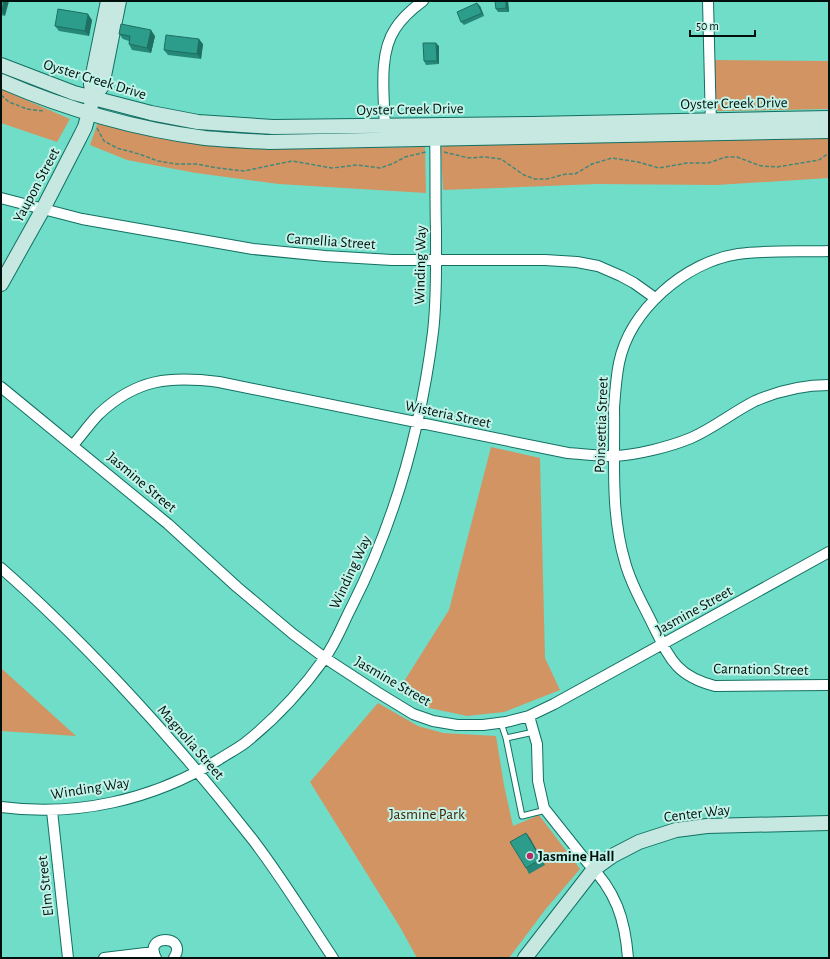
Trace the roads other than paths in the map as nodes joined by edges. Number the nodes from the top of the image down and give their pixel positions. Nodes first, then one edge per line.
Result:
1 (119, 1) edge
2 (423, 1) edge
3 (708, 1) edge
4 (110, 10) edge
5 (1, 65) edge
6 (1, 81) edge
7 (93, 98) junction
8 (87, 118) junction
9 (829, 118) edge
10 (711, 127) junction
11 (829, 131) edge
12 (385, 133) junction
13 (435, 139) junction
14 (1, 198) edge
15 (43, 209) junction
16 (829, 251) edge
17 (436, 261) junction
18 (1, 284) edge
19 (655, 298) junction
20 (829, 385) edge
21 (1, 387) edge
22 (417, 422) junction
23 (73, 445) junction
24 (615, 456) junction
25 (829, 552) edge
26 (1, 568) edge
27 (663, 644) junction
28 (325, 658) junction
29 (829, 685) edge
30 (529, 716) junction
31 (501, 723) junction
32 (534, 732) junction
33 (506, 738) junction
34 (198, 772) junction
35 (1, 807) edge
36 (546, 810) junction
37 (52, 811) junction
38 (829, 823) edge
39 (594, 869) junction
40 (155, 955) edge
41 (68, 958) edge
42 (104, 958) edge
43 (174, 958) edge
44 (333, 958) edge
45 (525, 958) edge
46 (628, 958) edge

1 - 4 main road
2 - 12 street
3 - 10 street
4 - 7 main road, Yaupon Street
5 - 7 main road, Oyster Creek Drive
6 - 8 main road, Oyster Creek Drive
7 - 8 main road, Yaupon Street
7 - 12 main road, Oyster Creek Drive
8 - 12 main road, Oyster Creek Drive
8 - 15 main road, Yaupon Street
9 - 10 main road, Oyster Creek Drive
10 - 11 main road, Oyster Creek Drive
10 - 13 main road, Oyster Creek Drive
12 - 13 main road, Oyster Creek Drive
13 - 17 street, Winding Way
14 - 15 street, Camellia Street
15 - 17 street, Camellia Street
15 - 18 main road, Yaupon Street
16 - 19 street, Poinsettia Street
17 - 19 street, Camellia Street
17 - 22 street, Winding Way
19 - 24 street, Poinsettia Street
20 - 24 street, Wisteria Street
21 - 23 street, Jasmine Street
22 - 23 street, Wisteria Street
22 - 24 street, Wisteria Street
22 - 28 street, Winding Way
23 - 28 street, Jasmine Street
24 - 27 street, Poinsettia Street
25 - 27 street, Jasmine Street
26 - 34 street, Magnolia Street
27 - 29 street, Carnation Street
27 - 30 street, Jasmine Street
28 - 31 street, Jasmine Street
28 - 34 street, Winding Way
30 - 31 street, Jasmine Street
30 - 32 street
31 - 33 lane
32 - 33 lane
32 - 36 street
33 - 36 lane
34 - 37 street, Winding Way
34 - 44 street, Magnolia Street
35 - 37 street, Winding Way
36 - 39 street
37 - 41 street, Elm Street
38 - 39 main road, Center Way
39 - 45 main road, Center Way
39 - 46 street
40 - 42 street
40 - 43 street

